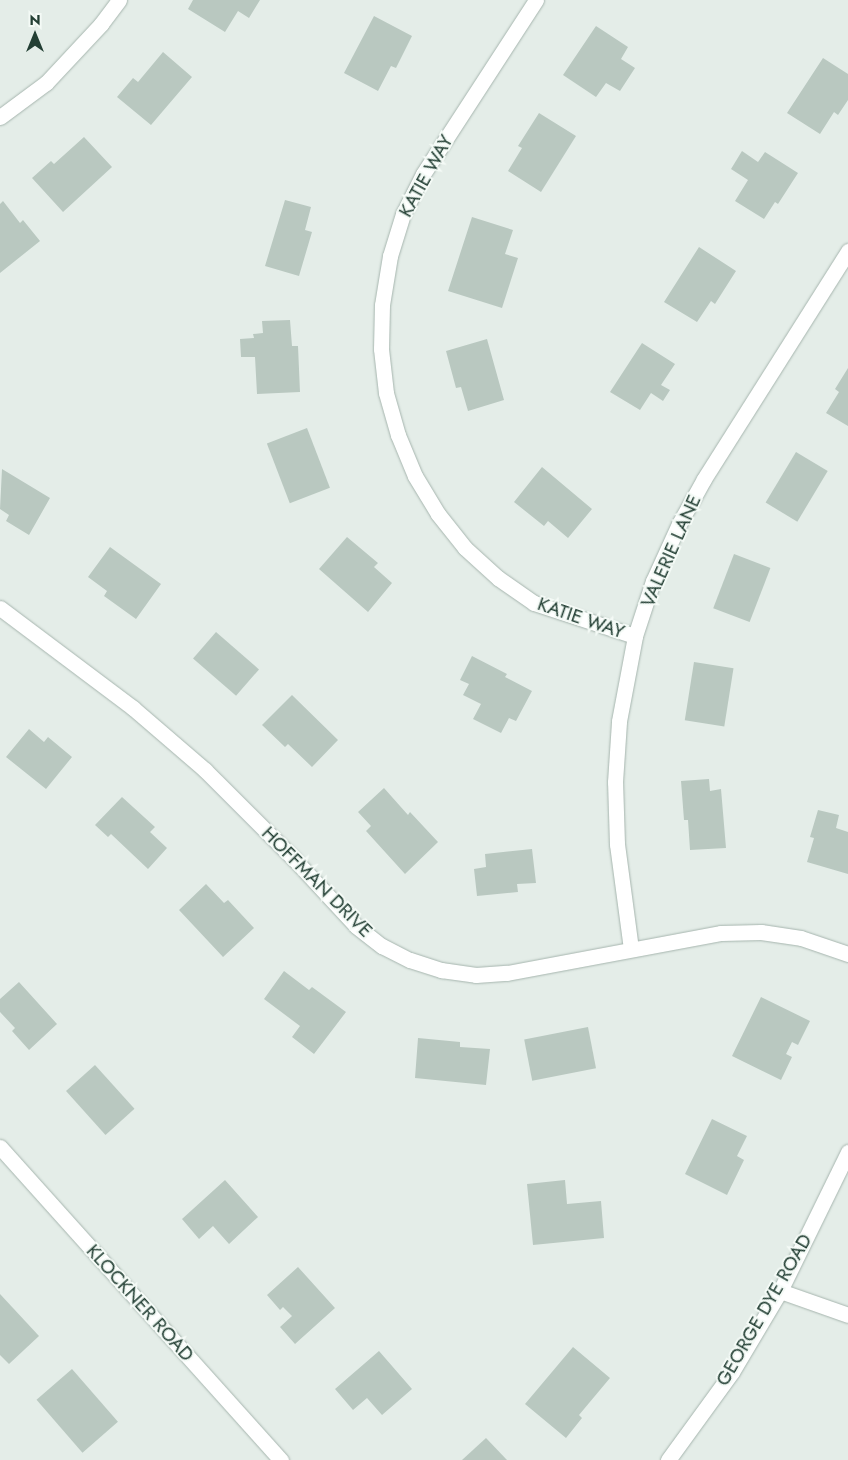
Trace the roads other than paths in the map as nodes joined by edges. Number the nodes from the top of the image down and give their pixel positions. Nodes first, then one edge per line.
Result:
1 (119, 0) edge
2 (536, 0) edge
3 (0, 117) edge
4 (848, 251) edge
5 (0, 608) edge
6 (635, 636) junction
7 (631, 949) junction
8 (848, 954) edge
9 (0, 1147) edge
10 (848, 1152) edge
11 (780, 1291) junction
12 (848, 1315) edge
13 (280, 1460) edge
14 (668, 1460) edge

1 - 3 street
2 - 6 street, KATIE WAY
4 - 6 street, VALERIE LANE
5 - 7 street, HOFFMAN DRIVE
6 - 7 street, VALERIE LANE
7 - 8 street, HOFFMAN DRIVE
9 - 13 street, KLOCKNER ROAD
10 - 11 street, GEORGE DYE ROAD
11 - 12 street
11 - 14 street, GEORGE DYE ROAD

